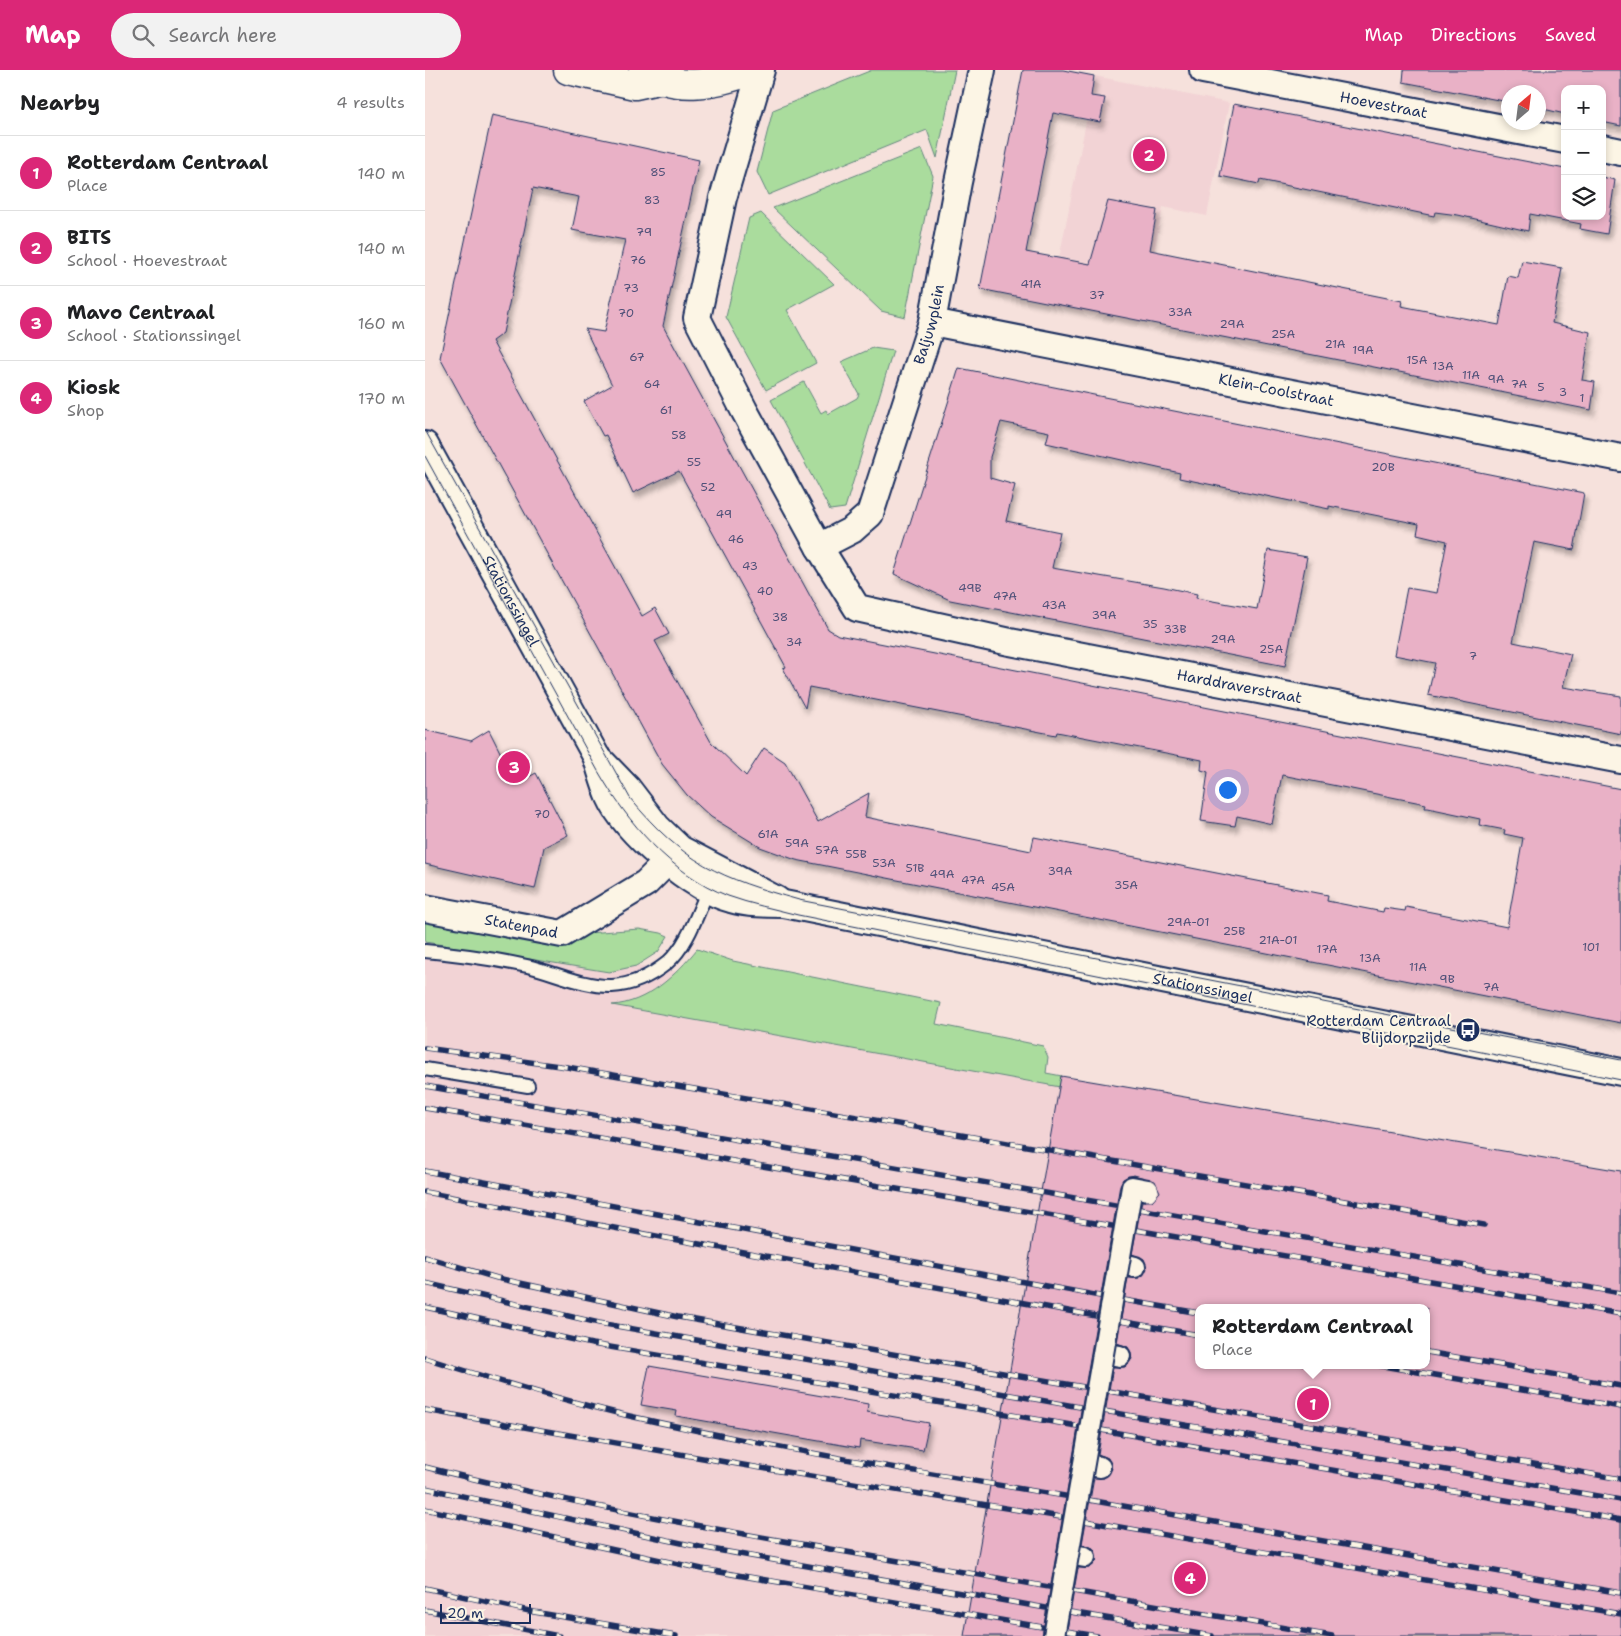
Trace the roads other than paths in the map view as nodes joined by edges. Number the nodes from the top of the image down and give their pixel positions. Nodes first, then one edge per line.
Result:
1 (567, 70) edge
2 (755, 70) edge
3 (761, 70) edge
4 (982, 70) edge
5 (1203, 70) edge
6 (651, 75) edge
7 (1561, 139) edge
8 (1606, 149) edge
9 (1621, 152) edge
10 (932, 322) junction
11 (425, 445) edge
12 (1621, 458) edge
13 (819, 547) junction
14 (1621, 760) edge
15 (673, 856) junction
16 (708, 890) junction
17 (784, 904) junction
18 (425, 908) edge
19 (425, 950) edge
20 (425, 1069) edge
21 (1621, 1072) edge
22 (528, 1086) dead end
23 (1148, 1190) dead end
24 (1054, 1636) edge

1 - 6 street
2 - 6 street
3 - 13 street
4 - 10 street, Baljuwplein
5 - 7 street, Hoevestraat
8 - 9 street
10 - 12 street, Klein-Coolstraat
10 - 13 street, Baljuwplein
11 - 15 street, Stationssingel
13 - 14 street, Harddraverstraat
15 - 16 street, Stationssingel
15 - 17 street, Stationssingel
15 - 18 street, Statenpad
16 - 17 street, Stationssingel
16 - 19 lane
17 - 21 street, Stationssingel
20 - 22 lane
23 - 24 street, bridge

